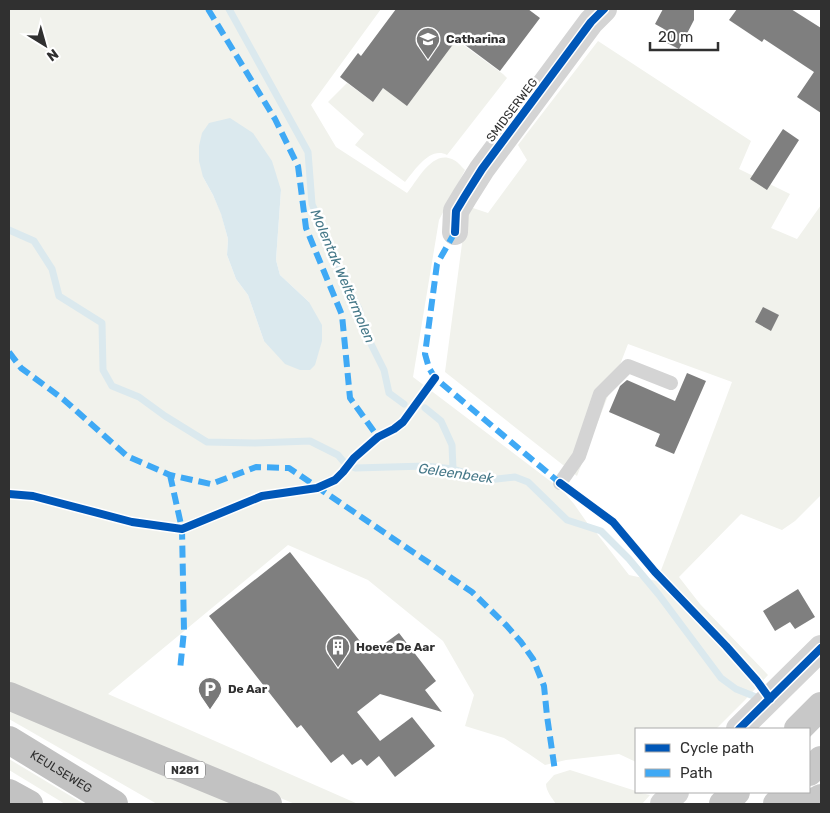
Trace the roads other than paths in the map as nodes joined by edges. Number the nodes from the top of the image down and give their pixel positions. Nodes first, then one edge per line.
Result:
1 (604, 9) edge
2 (455, 232) dead end
3 (671, 383) dead end
4 (560, 483) dead end
5 (821, 648) edge
6 (9, 696) edge
7 (821, 706) edge
8 (740, 728) edge
9 (799, 728) edge
10 (9, 740) edge
11 (821, 760) edge
12 (810, 771) edge
13 (9, 793) edge
14 (675, 793) edge
15 (735, 793) edge
16 (789, 793) edge
17 (821, 798) edge
18 (28, 804) edge
19 (114, 804) edge
20 (268, 804) edge
21 (663, 804) edge
22 (723, 804) edge
23 (777, 804) edge
24 (810, 804) edge

1 - 2 street, SMIDSERWEG
3 - 4 lane
5 - 8 street
6 - 20 highway, N281
7 - 9 main road
10 - 19 highway, KEULSEWEG
11 - 12 main road
13 - 18 highway
14 - 21 street
15 - 22 main road
16 - 23 main road
17 - 24 main road

